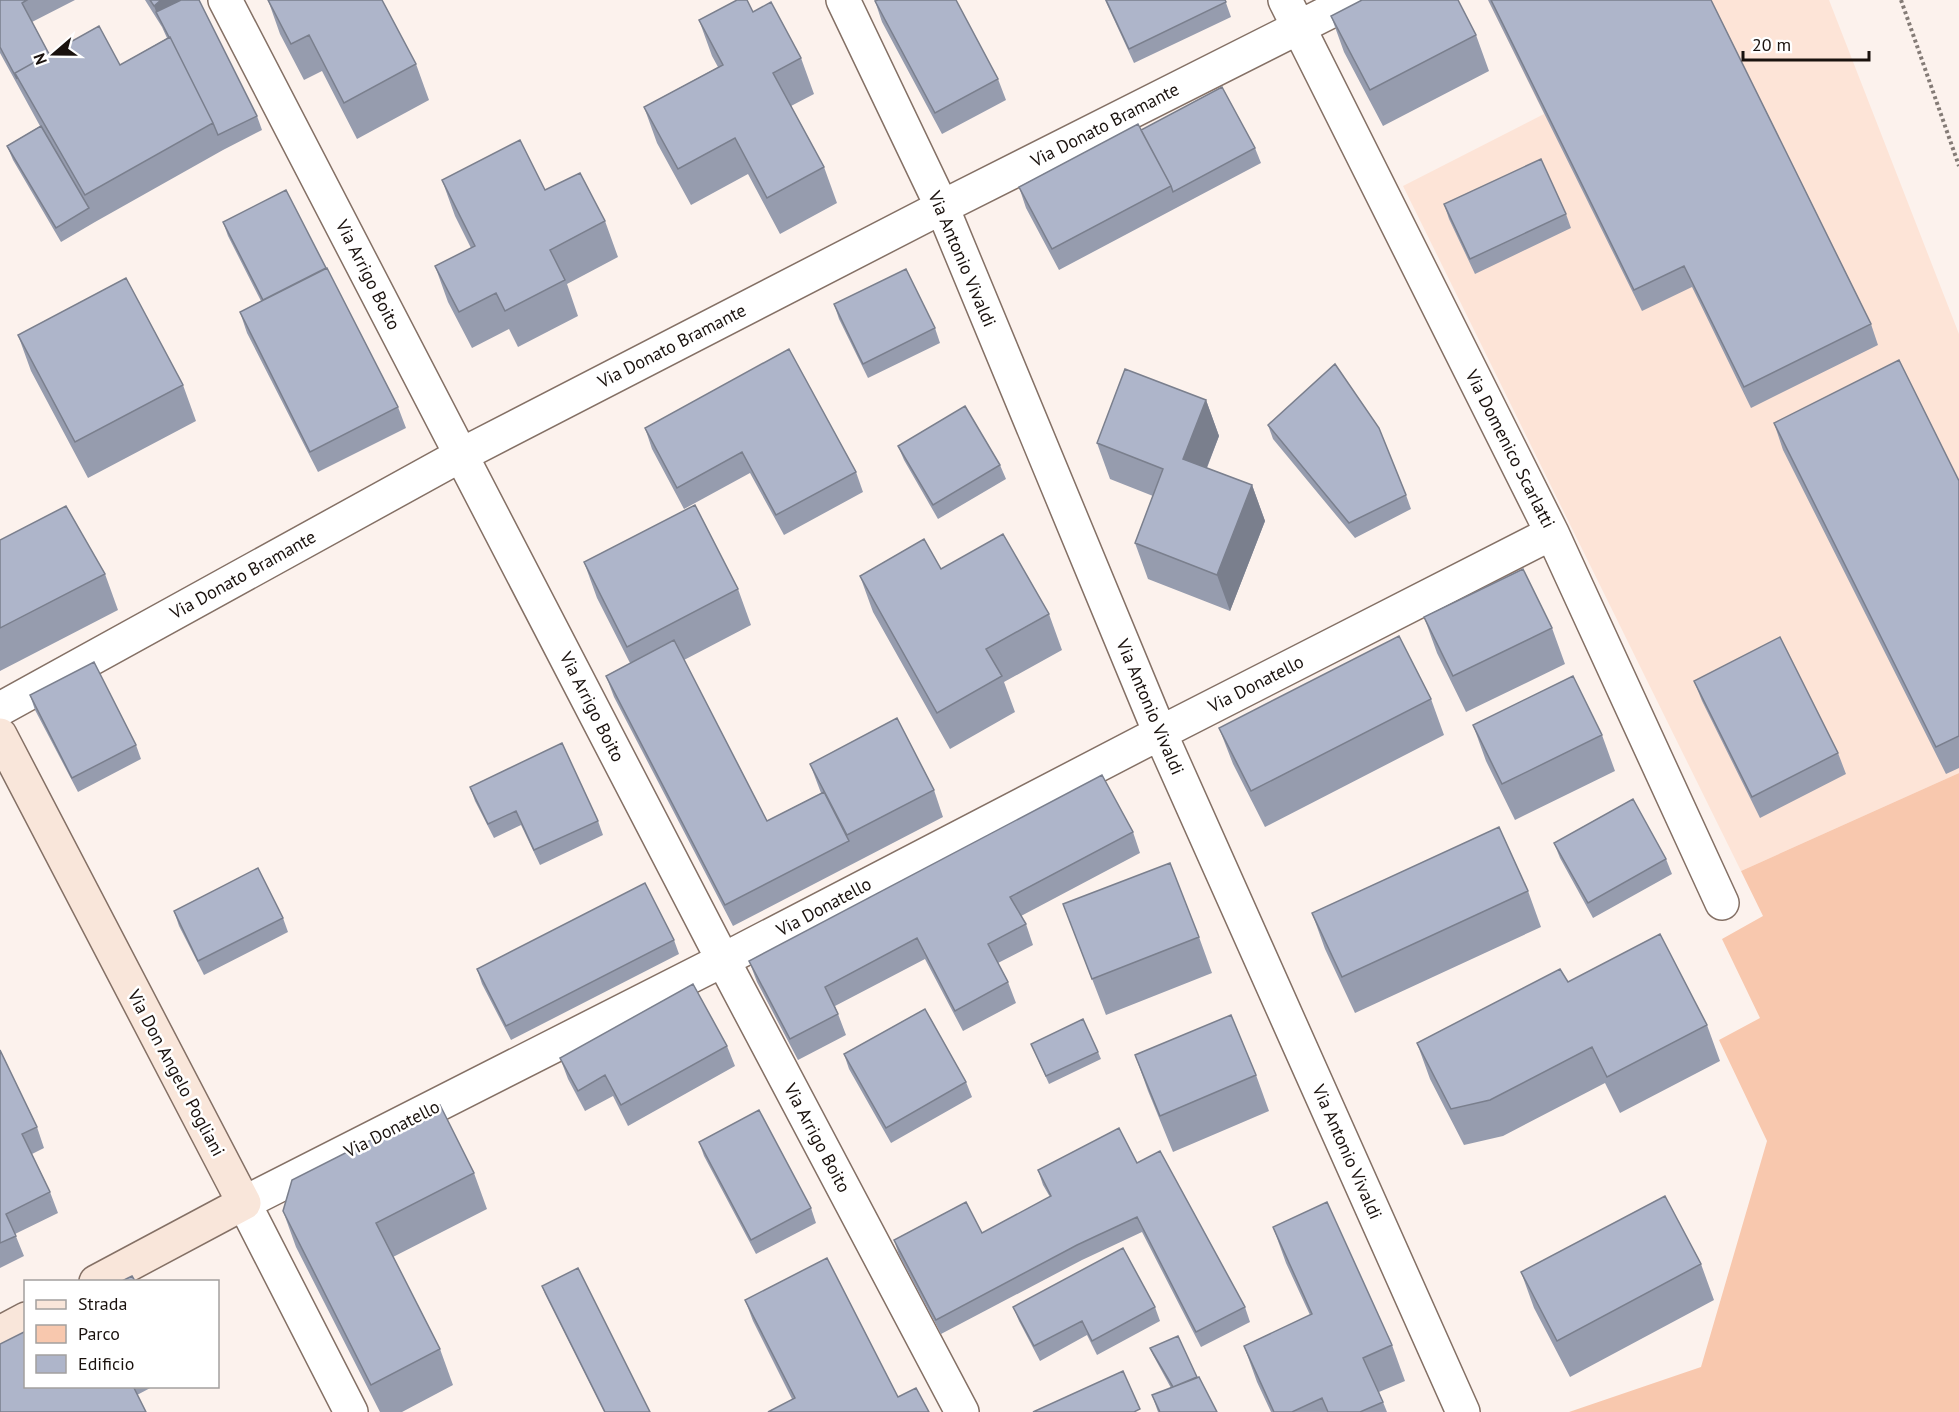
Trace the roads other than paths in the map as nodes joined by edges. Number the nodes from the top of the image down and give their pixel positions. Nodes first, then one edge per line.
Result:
1 (225, 0) edge
2 (843, 0) edge
3 (1353, 0) edge
4 (1292, 14) edge
5 (942, 207) junction
6 (461, 455) junction
7 (1552, 533) junction
8 (0, 709) edge
9 (1160, 732) junction
10 (0, 735) edge
11 (1722, 903) dead end
12 (723, 960) junction
13 (244, 1203) junction
14 (98, 1280) edge
15 (24, 1320) edge
16 (0, 1333) edge
17 (351, 1412) edge
18 (962, 1412) edge
19 (1463, 1412) edge

1 - 6 street, Via Arrigo Boito
2 - 5 street, Via Antonio Vivaldi
3 - 4 street, Via Donato Bramante
4 - 5 street, Via Donato Bramante
4 - 7 street, Via Domenico Scarlatti
5 - 6 street, Via Donato Bramante
5 - 9 street, Via Antonio Vivaldi
6 - 8 street, Via Donato Bramante
6 - 12 street, Via Arrigo Boito
7 - 9 street, Via Donatello
7 - 11 street, Via Domenico Scarlatti
9 - 12 street, Via Donatello
9 - 19 street, Via Antonio Vivaldi
10 - 13 street, Via Don Angelo Pogliani
12 - 13 street, Via Donatello
12 - 18 street, Via Arrigo Boito
13 - 14 street, Via Donatello
13 - 17 street, Via Don Angelo Pogliani
15 - 16 street

